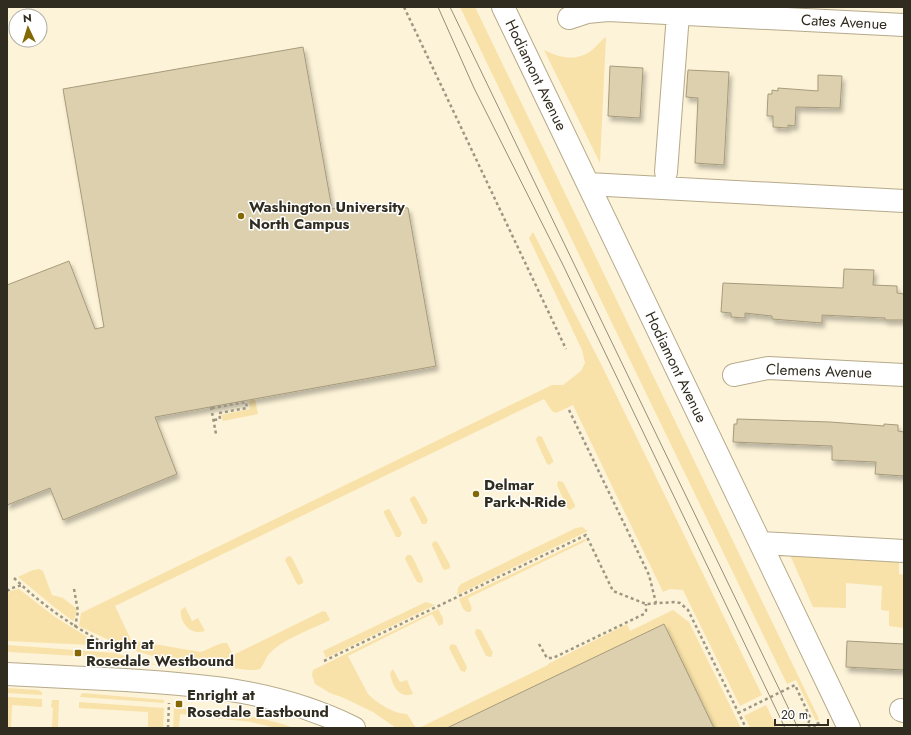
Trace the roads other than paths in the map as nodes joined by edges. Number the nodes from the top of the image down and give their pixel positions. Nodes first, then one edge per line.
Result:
1 (502, 7) edge
2 (678, 14) junction
3 (569, 18) dead end
4 (904, 25) edge
5 (666, 172) dead end
6 (588, 184) junction
7 (904, 201) edge
8 (734, 374) dead end
9 (904, 375) edge
10 (761, 543) junction
11 (904, 551) edge
12 (7, 674) edge
13 (354, 728) edge
14 (849, 728) edge

1 - 6 street, Hodiamont Avenue
2 - 3 street, Cates Avenue
2 - 4 street, Cates Avenue
2 - 5 street
6 - 7 street
6 - 10 street, Hodiamont Avenue
8 - 9 street, Clemens Avenue
10 - 11 street
10 - 14 street, Hodiamont Avenue
12 - 13 street

